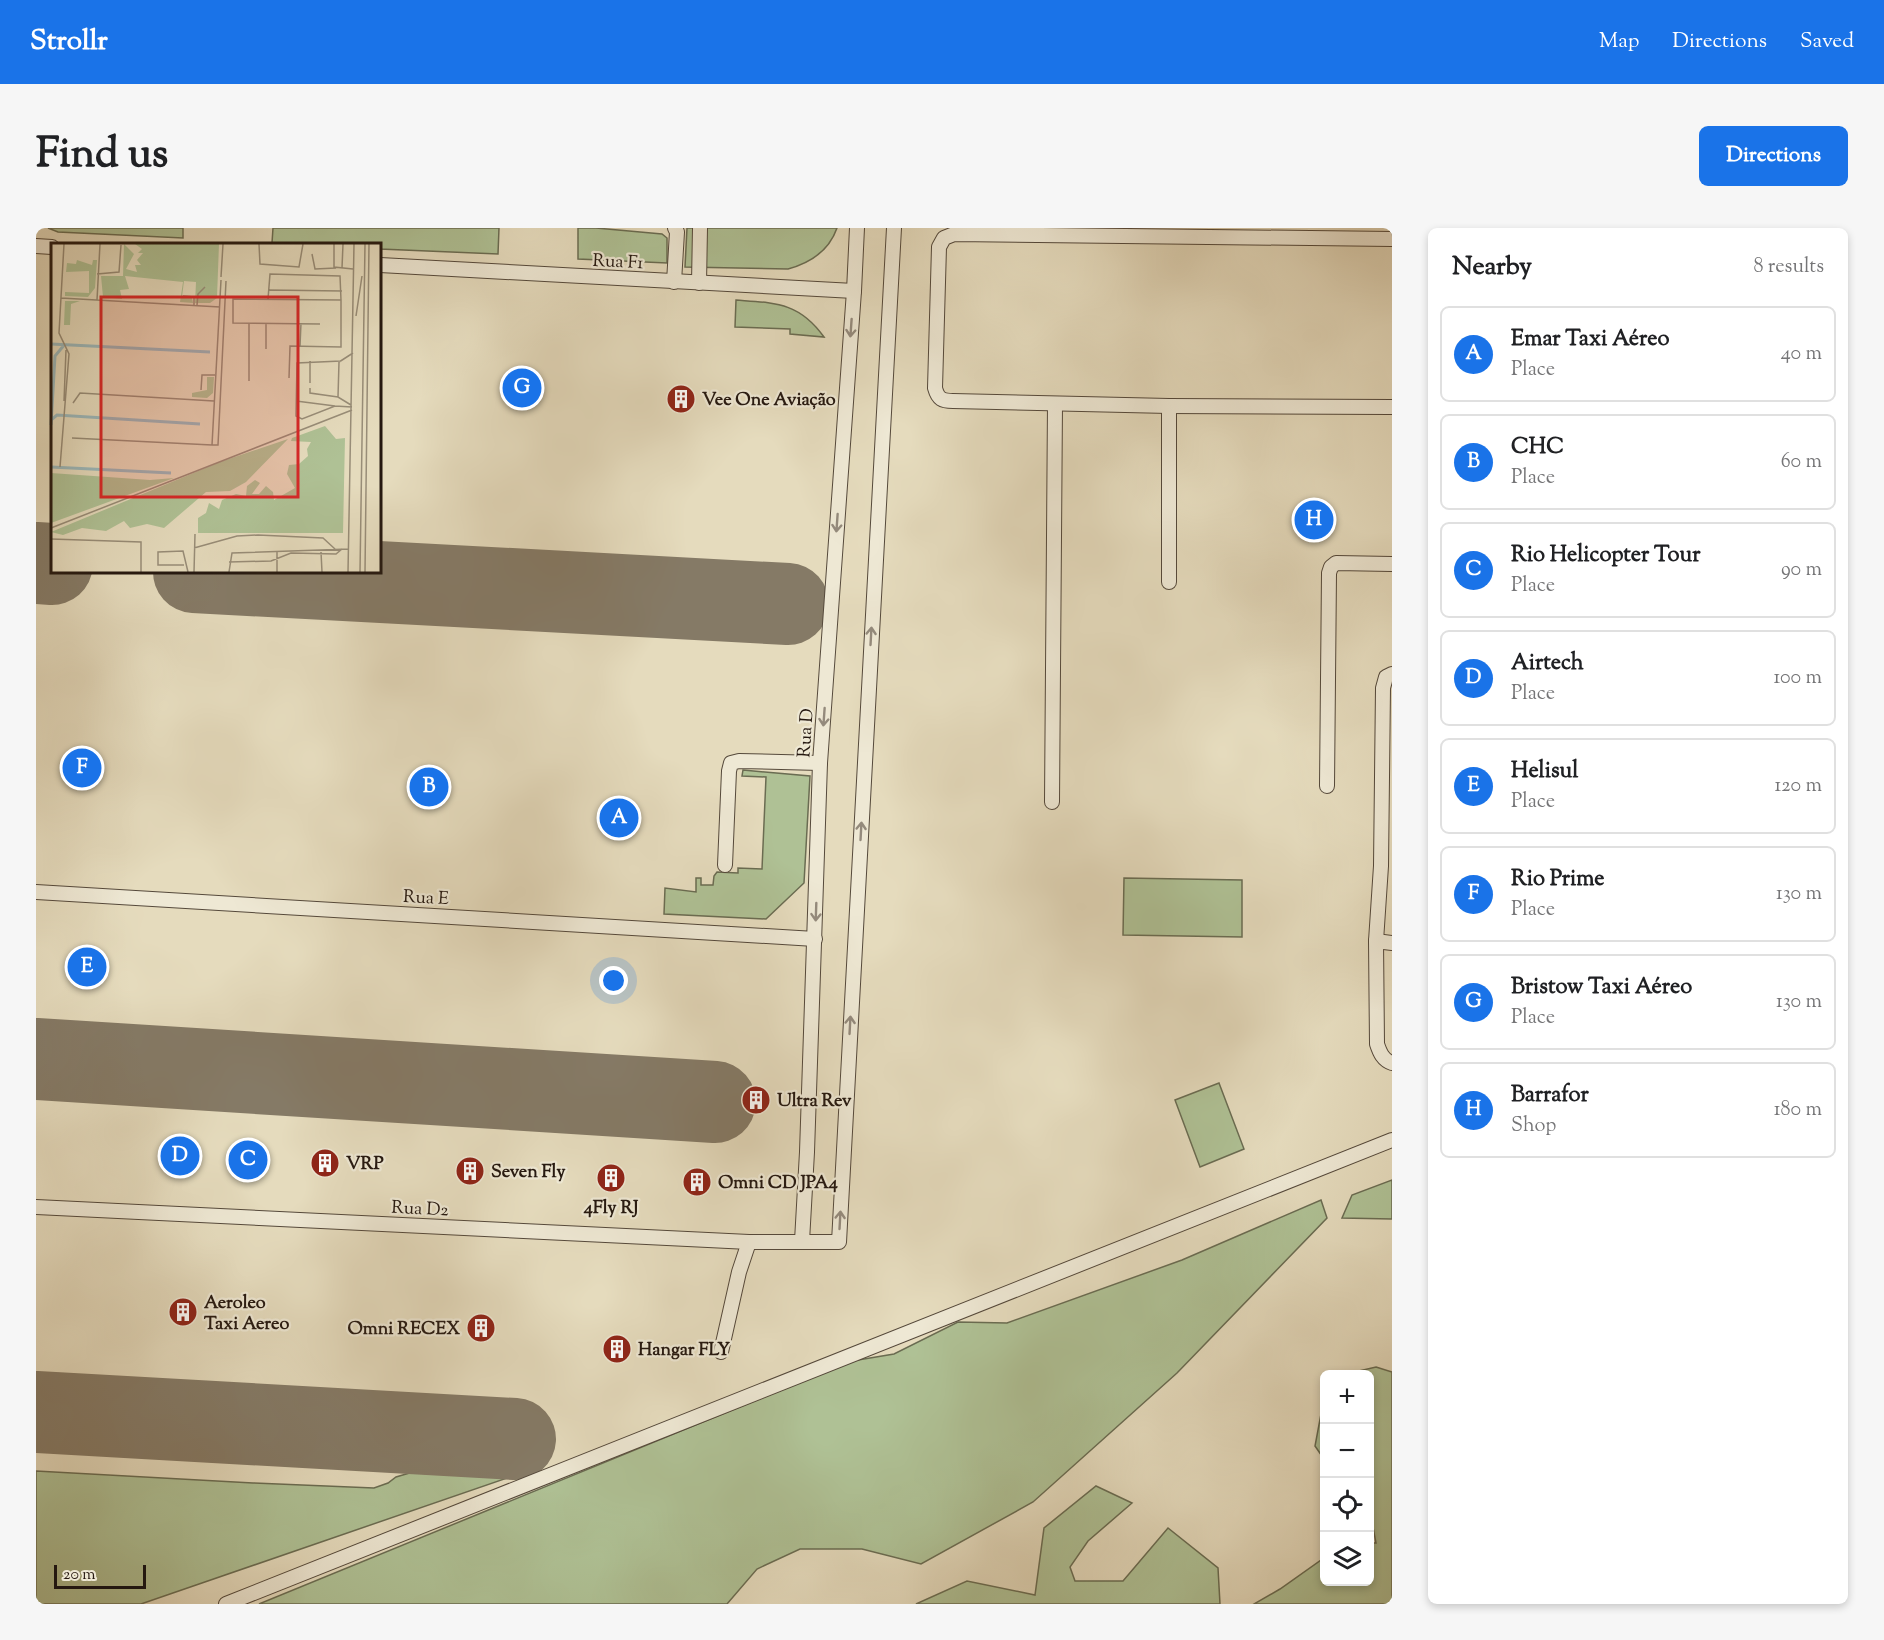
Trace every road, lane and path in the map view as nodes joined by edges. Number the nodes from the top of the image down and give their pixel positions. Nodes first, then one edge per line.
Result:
1 (675, 228) edge
2 (700, 228) edge
3 (857, 228) edge
4 (894, 228) edge
5 (1184, 232) edge
6 (1392, 239) edge
7 (36, 246) edge
8 (51, 247) edge
9 (381, 265) edge
10 (674, 282) junction
11 (699, 283) junction
12 (854, 291) junction
13 (1055, 404) junction
14 (1169, 405) junction
15 (1392, 407) edge
16 (1392, 564) edge
17 (1169, 582) dead end
18 (1392, 674) edge
19 (820, 764) junction
20 (1327, 786) dead end
21 (1052, 802) dead end
22 (725, 865) dead end
23 (36, 892) edge
24 (815, 939) junction
25 (1376, 941) junction
26 (1392, 943) edge
27 (1392, 1063) edge
28 (1392, 1140) edge
29 (36, 1207) edge
30 (802, 1241) junction
31 (750, 1242) junction
32 (721, 1352) dead end
33 (226, 1604) edge

1 - 10 lane
2 - 11 lane
3 - 12 lane, Rua D
30 -> 4 lane, Rua D2
5 - 6 lane
5 - 13 lane
7 - 8 lane
9 - 10 lane, Rua F1
10 - 11 lane, Rua F1
11 - 12 lane, Rua F1
12 -> 19 lane, Rua D
13 - 14 lane
13 - 21 lane
14 - 15 lane
14 - 17 lane
16 - 20 lane
18 - 25 lane
19 - 22 lane
19 -> 24 lane, Rua D
23 - 24 lane, Rua E
24 - 30 lane, Rua D
25 - 26 lane
25 - 27 lane
28 - 33 lane
29 - 31 lane, Rua D2
30 - 31 lane, Rua D2
31 - 32 lane

